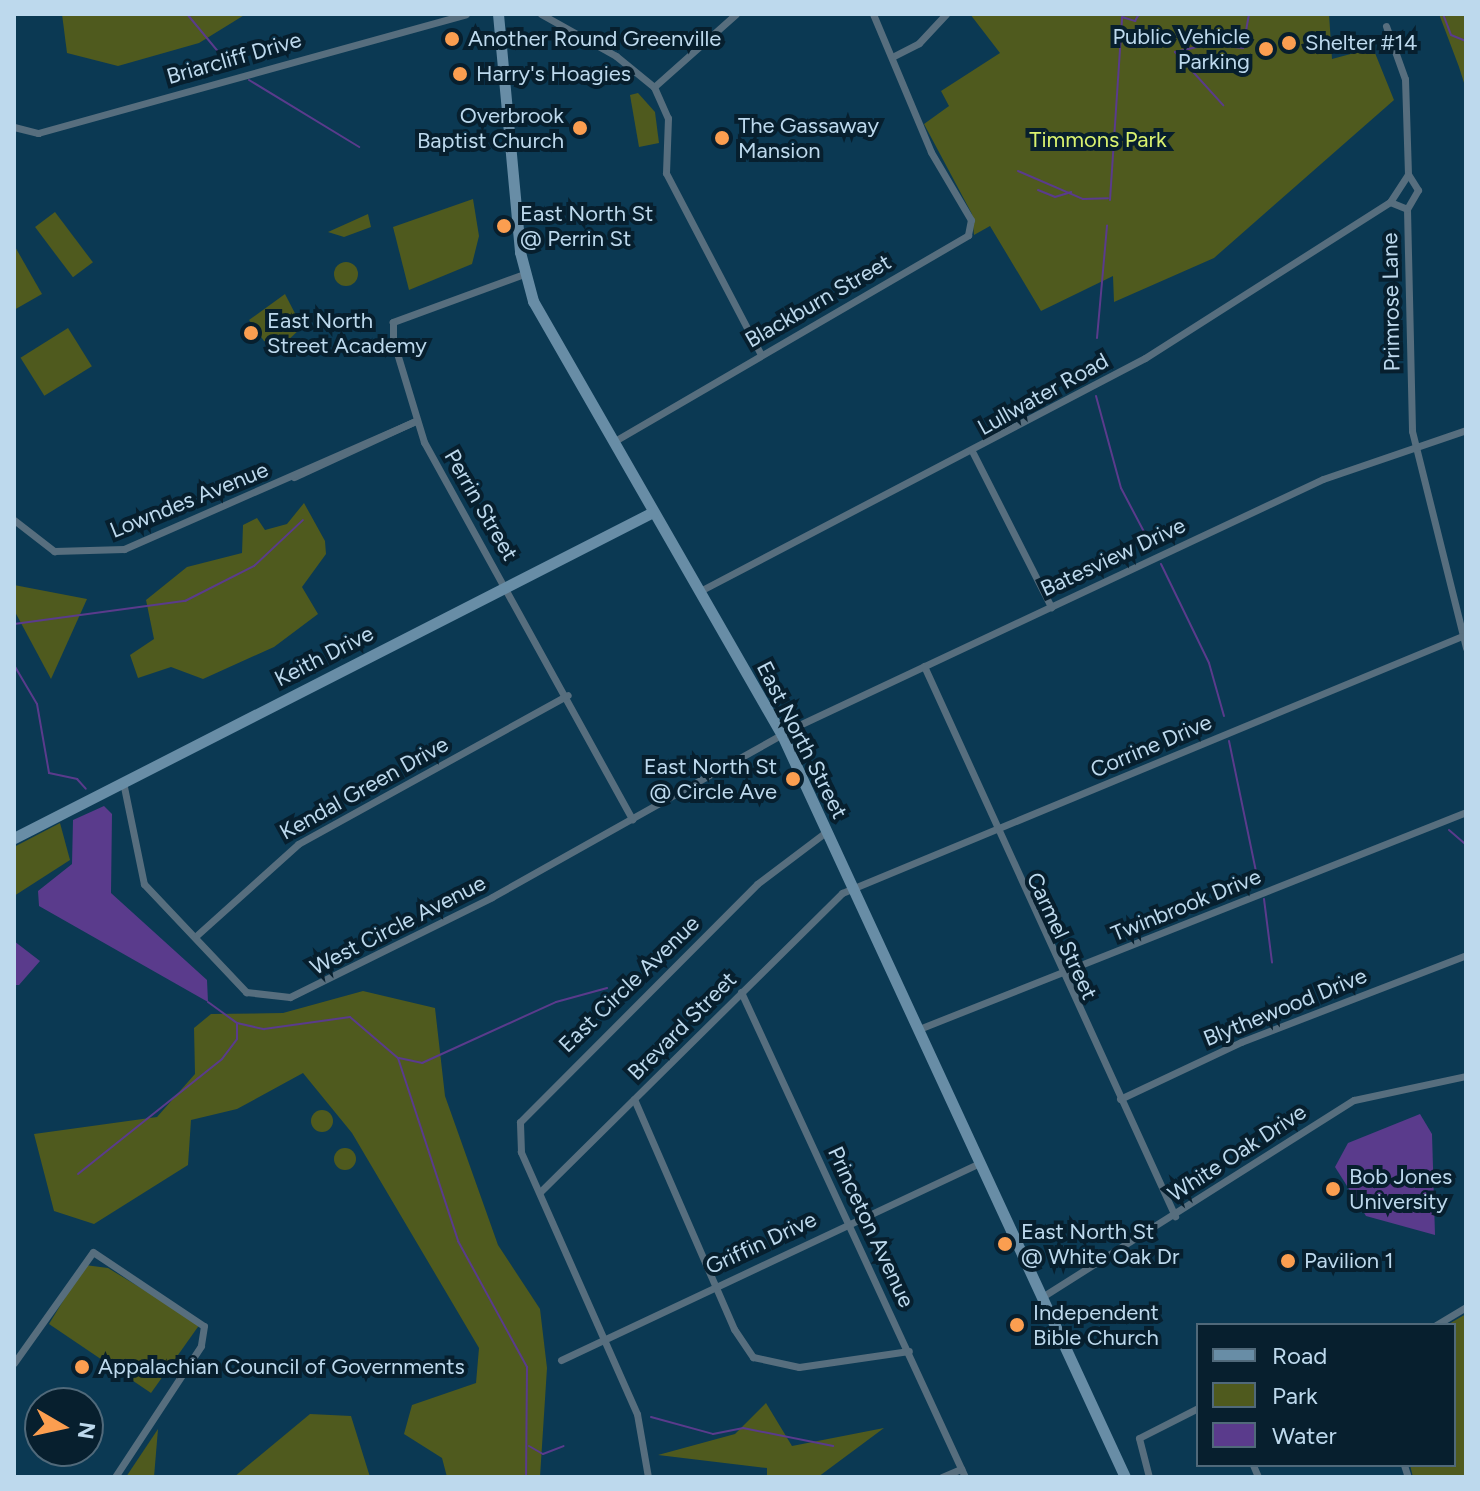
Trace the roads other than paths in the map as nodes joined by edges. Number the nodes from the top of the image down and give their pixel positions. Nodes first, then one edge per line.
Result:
1 (466, 14) edge
2 (498, 14) edge
3 (541, 14) edge
4 (736, 14) edge
5 (873, 14) edge
6 (946, 14) edge
7 (1386, 26) dead end
8 (892, 57) junction
9 (654, 87) junction
10 (14, 127) edge
11 (1408, 174) junction
12 (1390, 202) junction
13 (1407, 209) junction
14 (524, 274) junction
15 (761, 355) junction
16 (415, 421) junction
17 (1466, 430) edge
18 (613, 442) junction
19 (1416, 444) junction
20 (973, 453) junction
21 (292, 477) junction
22 (653, 512) junction
23 (14, 520) edge
24 (506, 587) junction
25 (700, 591) junction
26 (1051, 607) junction
27 (1462, 636) junction
28 (1466, 648) edge
29 (924, 666) junction
30 (568, 695) junction
31 (782, 735) junction
32 (123, 782) junction
33 (1466, 812) edge
34 (632, 819) junction
35 (827, 831) junction
36 (995, 831) junction
37 (14, 838) edge
38 (854, 891) junction
39 (196, 936) junction
40 (1466, 955) edge
41 (1061, 976) junction
42 (741, 992) junction
43 (919, 1029) junction
44 (1466, 1076) edge
45 (634, 1099) junction
46 (1120, 1099) junction
47 (980, 1163) junction
48 (540, 1192) junction
49 (1175, 1216) junction
50 (849, 1222) junction
51 (719, 1283) junction
52 (1042, 1297) junction
53 (1466, 1307) edge
54 (1439, 1323) edge
55 (604, 1335) junction
56 (909, 1351) junction
57 (561, 1360) dead end
58 (14, 1363) edge
59 (1196, 1409) edge
60 (963, 1473) edge
61 (115, 1477) edge
62 (648, 1477) edge
63 (942, 1477) edge
64 (1125, 1477) edge
65 (1149, 1477) edge

1 - 10 street, Briarcliff Drive
2 - 14 main road, East North Street
3 - 9 street
4 - 9 street
5 - 8 street, Blackburn Street
6 - 8 street
7 - 11 street, Primrose Lane
8 - 15 street, Blackburn Street
9 - 15 street
11 - 12 street, Lullwater Road
11 - 13 street, Primrose Lane
12 - 13 street
12 - 20 street, Lullwater Road
13 - 19 street, Primrose Lane
14 - 16 street, Perrin Street
14 - 18 main road, East North Street
15 - 18 street, Blackburn Street
16 - 21 street, Lowndes Avenue
16 - 21 street, Lowndes Avenue
16 - 24 street, Perrin Street
17 - 19 street, Batesview Drive
18 - 22 main road, East North Street
19 - 26 street, Batesview Drive
19 - 27 street, Primrose Lane
20 - 25 street, Lullwater Road
20 - 26 street
21 - 23 street, Lowndes Avenue
22 - 24 main road, Keith Drive
22 - 25 main road, East North Street
24 - 30 street, Perrin Street
24 - 32 main road, Keith Drive
25 - 31 main road, East North Street
26 - 29 street, Batesview Drive
27 - 28 street, Primrose Lane
27 - 36 street, Corrine Drive
29 - 31 street, Batesview Drive
29 - 36 street, Carmel Street
30 - 34 street, Perrin Street
30 - 39 street, Kendal Green Drive
31 - 34 street, West Circle Avenue
31 - 35 main road, East North Street
32 - 37 main road, Keith Drive
32 - 39 street, West Circle Avenue
33 - 41 street, Twinbrook Drive
34 - 39 street, West Circle Avenue
35 - 38 main road, East North Street
35 - 48 street, East Circle Avenue
36 - 38 street, Corrine Drive
36 - 41 street, Carmel Street
38 - 42 street, Brevard Street
38 - 43 main road, East North Street
40 - 46 street, Blythewood Drive
41 - 43 street, Twinbrook Drive
41 - 46 street, Carmel Street
42 - 45 street, Brevard Street
42 - 50 street, Princeton Avenue
43 - 47 main road, East North Street
44 - 49 street, White Oak Drive
45 - 48 street, Brevard Street
45 - 51 street
46 - 49 street, Carmel Street
47 - 50 street, Griffin Drive
47 - 52 main road, East North Street
48 - 55 street, East Circle Avenue
49 - 52 street, White Oak Drive
50 - 51 street, Griffin Drive
50 - 56 street, Princeton Avenue
51 - 55 street, Griffin Drive
51 - 56 street
52 - 64 main road, East North Street
53 - 54 street
55 - 57 street, Griffin Drive
55 - 62 street, East Circle Avenue
56 - 60 street, Princeton Avenue
58 - 61 street
59 - 65 street
60 - 63 street

